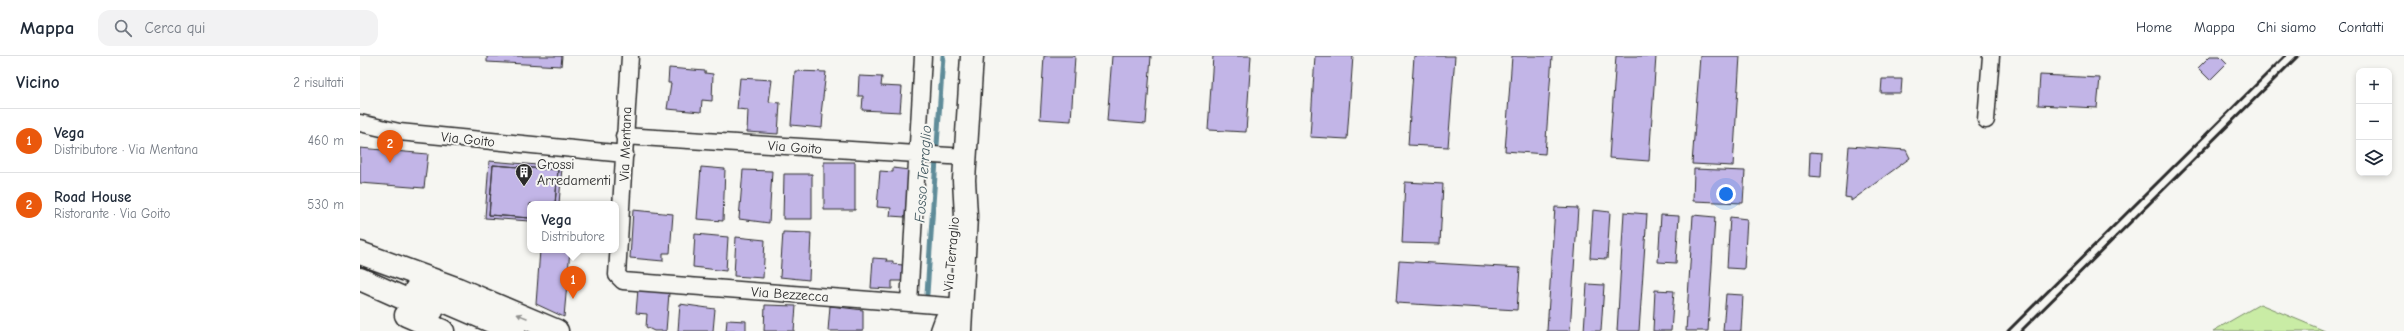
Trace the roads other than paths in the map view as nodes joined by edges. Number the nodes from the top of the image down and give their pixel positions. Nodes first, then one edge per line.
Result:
1 (630, 56) edge
2 (923, 56) edge
3 (972, 56) edge
4 (1991, 56) edge
5 (1986, 120) dead end
6 (360, 123) edge
7 (624, 136) junction
8 (625, 154) junction
9 (922, 155) junction
10 (957, 157) junction
11 (619, 244) edge
12 (360, 253) edge
13 (618, 253) edge
14 (360, 264) edge
15 (360, 279) edge
16 (619, 279) joint
17 (360, 292) edge
18 (909, 303) junction
19 (950, 321) edge
20 (443, 331) edge
21 (479, 331) edge
22 (514, 331) edge
23 (557, 331) edge

1 - 7 street, Via Mentana
2 - 9 street
3 - 10 main road, Via Terraglio
4 - 5 street
6 - 8 street, Via Goito
7 - 8 street, Via Mentana
7 - 9 street, Via Goito
8 - 11 street, Via Mentana
9 - 10 street, Via Goito
9 - 18 street
10 - 19 main road, Via Terraglio
23 -> 12 main road
13 - 16 street, Via Mentana
14 - 22 main road
15 - 21 main road
16 - 18 street, Via Bezzecca
17 - 20 main road
18 - 19 street, Via Bezzecca

